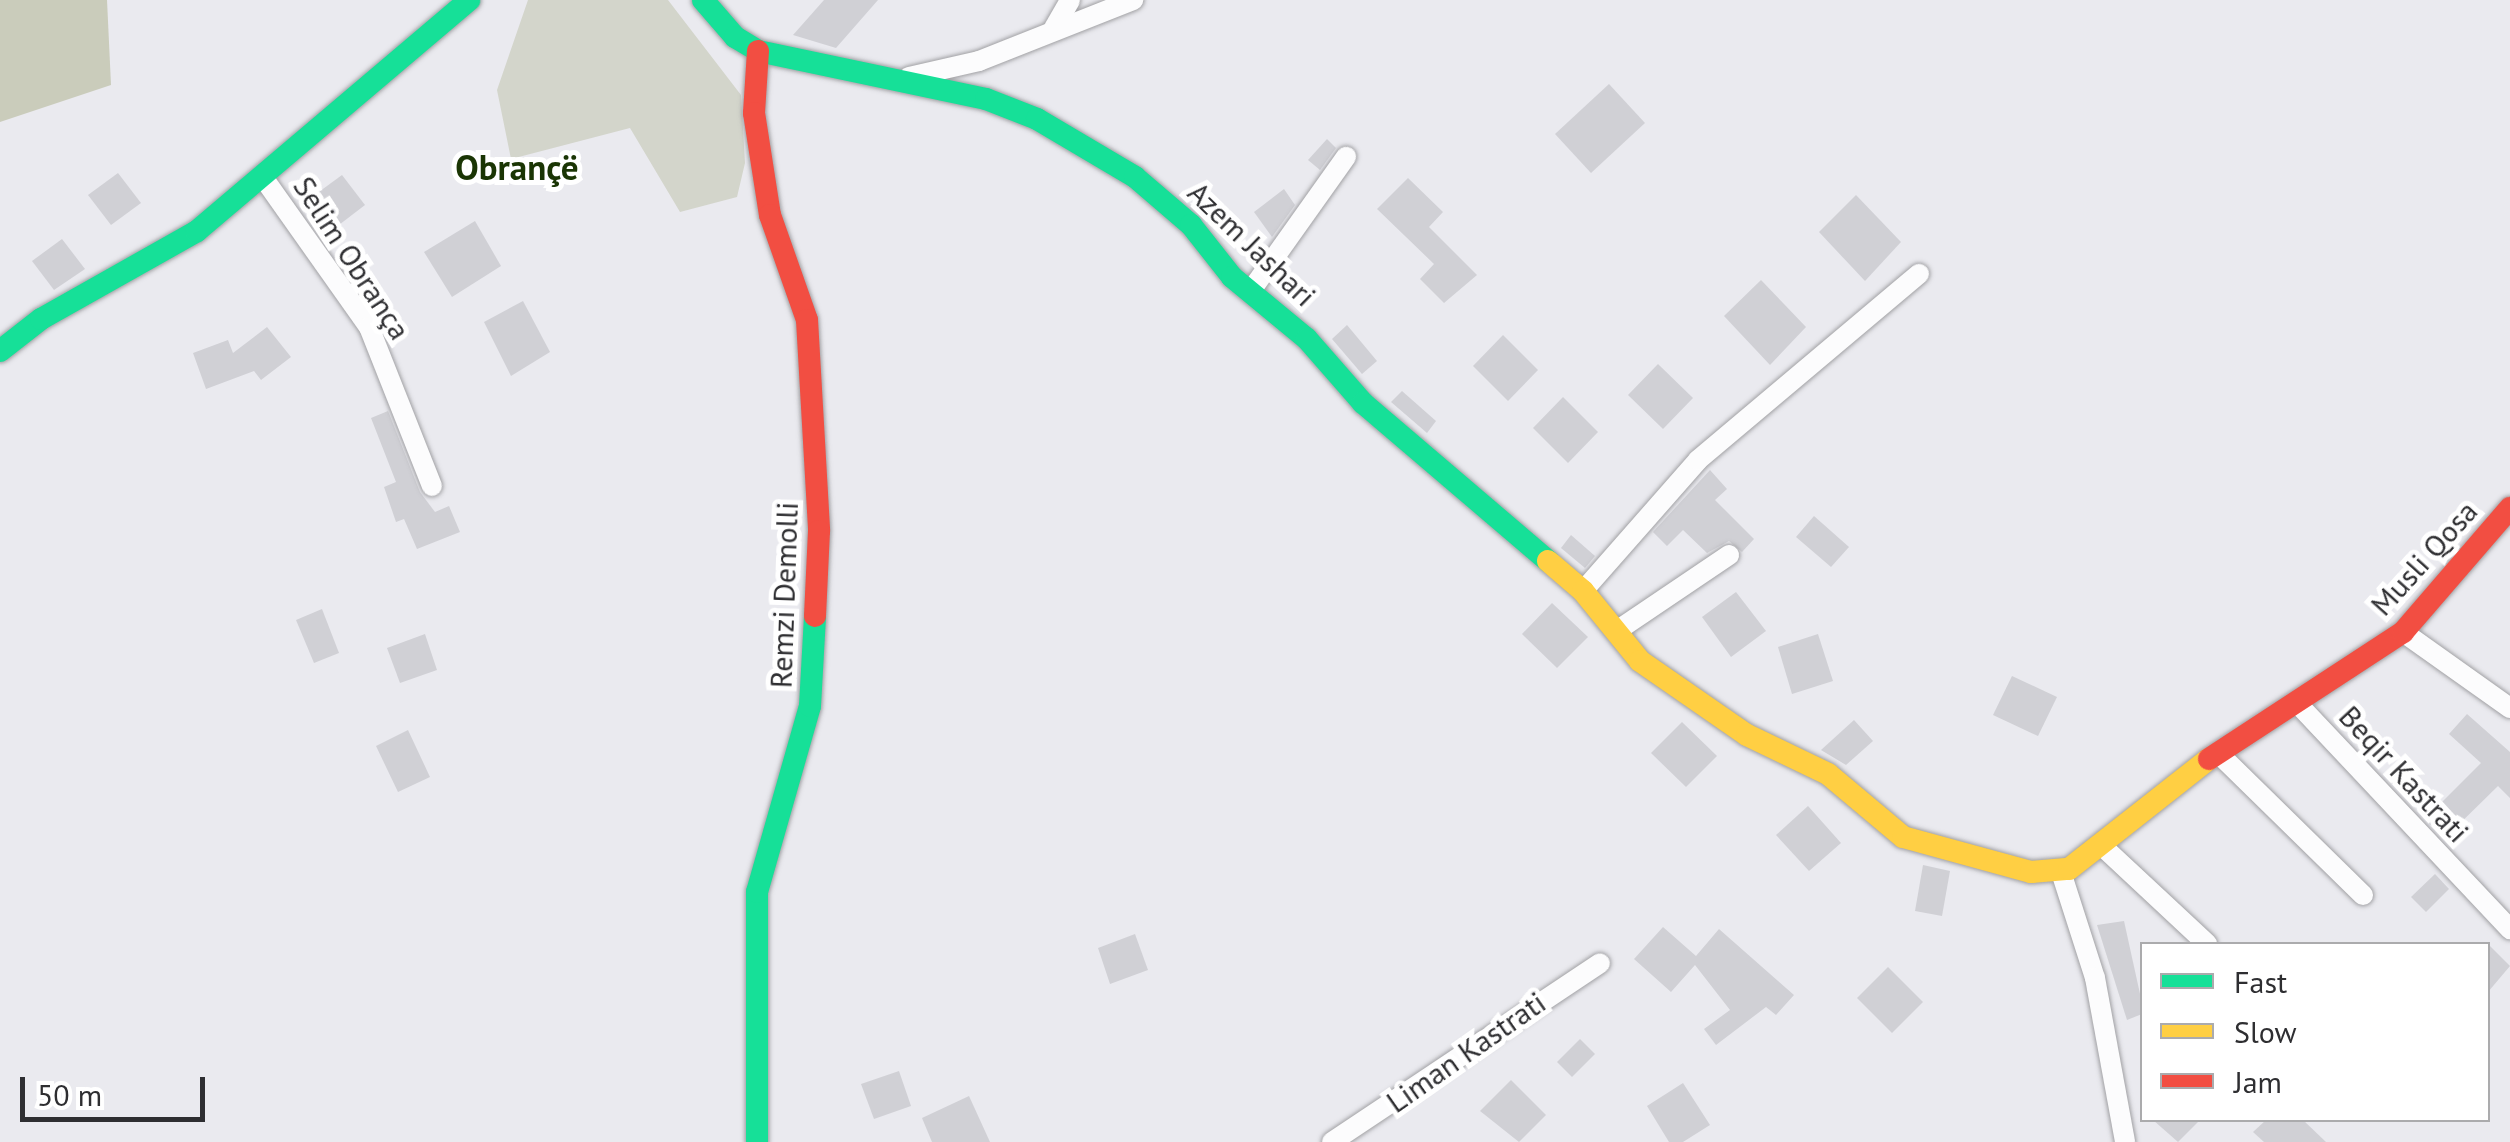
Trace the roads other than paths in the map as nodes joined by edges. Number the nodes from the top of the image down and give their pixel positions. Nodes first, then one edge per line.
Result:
1 (468, 0) edge
2 (703, 0) edge
3 (1070, 0) edge
4 (1133, 0) edge
5 (1054, 28) junction
6 (758, 51) junction
7 (898, 79) junction
8 (1346, 157) dead end
9 (262, 176) junction
10 (1919, 274) dead end
11 (1250, 292) junction
12 (0, 351) edge
13 (432, 486) dead end
14 (2510, 508) edge
15 (1729, 555) dead end
16 (1583, 590) junction
17 (1618, 630) junction
18 (2402, 632) junction
19 (2382, 647) joint
20 (2297, 703) junction
21 (2510, 708) edge
22 (2218, 752) junction
23 (2102, 845) junction
24 (2062, 872) junction
25 (2363, 895) dead end
26 (2510, 929) edge
27 (2206, 942) edge
28 (1600, 964) dead end
29 (757, 1142) edge
30 (1332, 1142) edge
31 (2125, 1142) edge

1 - 9 street, Selim Obrança
2 - 6 street
3 - 5 street
4 - 5 street
5 - 7 street
6 - 7 street, Azem Jashari
6 - 29 street, Remzi Demolli
7 - 11 street, Azem Jashari
8 - 11 street
9 - 12 street, Selim Obrança
9 - 13 street, Selim Obrança
10 - 16 street
11 - 16 street, Azem Jashari
14 - 18 street, Musli Qosa
15 - 17 street
16 - 17 street, Azem Jashari
17 - 24 street, Azem Jashari
18 - 19 street, Musli Qosa
18 - 21 street
19 - 20 street, Beqir Kastrati
20 - 22 street, Beqir Kastrati
20 - 26 street, Beqir Kastrati
22 - 23 street, Beqir Kastrati
22 - 25 street
23 - 24 street, Beqir Kastrati
23 - 27 street
24 - 31 street
28 - 30 street, Liman Kastrati

